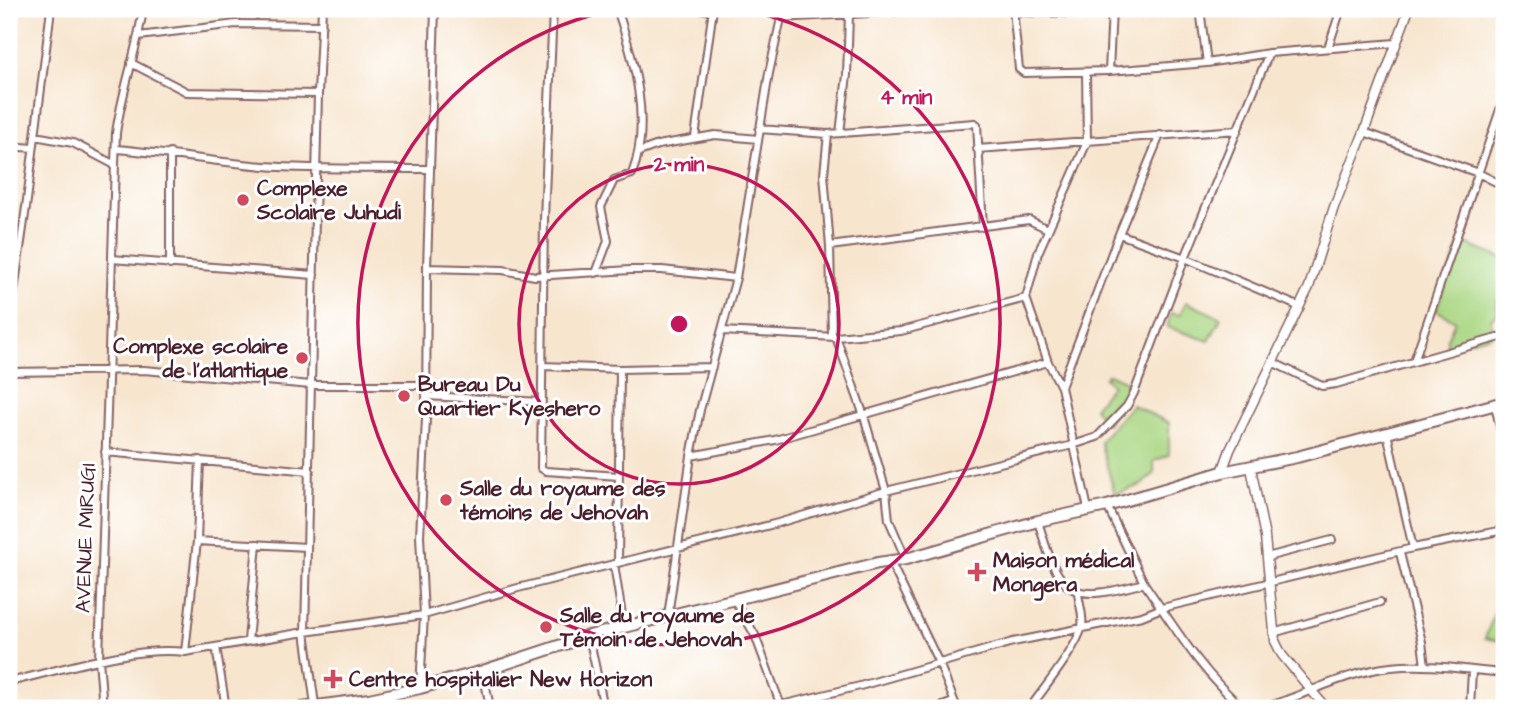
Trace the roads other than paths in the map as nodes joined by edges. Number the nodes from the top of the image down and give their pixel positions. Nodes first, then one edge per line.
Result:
1 (51, 9) edge
2 (143, 9) edge
3 (322, 9) edge
4 (435, 9) edge
5 (553, 9) edge
6 (617, 9) edge
7 (702, 9) edge
8 (783, 9) edge
9 (920, 9) edge
10 (940, 9) edge
11 (1200, 9) edge
12 (1340, 9) edge
13 (1409, 9) edge
14 (713, 10) edge
15 (1014, 10) edge
16 (1112, 11) edge
17 (849, 15) junction
18 (779, 18) junction
19 (321, 25) junction
20 (139, 36) junction
21 (1396, 43) junction
22 (1328, 48) junction
23 (1269, 53) junction
24 (131, 63) junction
25 (1207, 63) junction
26 (1109, 71) junction
27 (1086, 72) junction
28 (318, 94) junction
29 (1504, 98) edge
30 (760, 129) junction
31 (1238, 130) junction
32 (1364, 132) junction
33 (840, 133) junction
34 (828, 134) junction
35 (1160, 135) junction
36 (34, 136) junction
37 (695, 137) junction
38 (758, 139) junction
39 (1087, 142) junction
40 (9, 146) edge
41 (33, 148) junction
42 (116, 149) junction
43 (977, 149) junction
44 (639, 152) junction
45 (170, 153) junction
46 (115, 165) junction
47 (317, 167) junction
48 (430, 169) junction
49 (1478, 173) junction
50 (1504, 186) edge
51 (983, 227) junction
52 (1048, 229) junction
53 (1119, 234) junction
54 (831, 246) junction
55 (1185, 258) junction
56 (112, 259) junction
57 (170, 265) junction
58 (427, 268) junction
59 (596, 273) junction
60 (314, 275) junction
61 (543, 275) junction
62 (736, 278) junction
63 (1026, 298) junction
64 (1300, 307) junction
65 (9, 326) edge
66 (722, 331) junction
67 (1504, 336) edge
68 (834, 337) junction
69 (1414, 361) junction
70 (1048, 362) junction
71 (1272, 362) junction
72 (543, 366) junction
73 (712, 367) junction
74 (110, 369) junction
75 (620, 369) junction
76 (9, 372) edge
77 (311, 385) junction
78 (426, 385) junction
79 (1061, 387) junction
80 (426, 396) junction
81 (541, 402) junction
82 (1500, 403) edge
83 (863, 413) junction
84 (1387, 433) junction
85 (1073, 445) junction
86 (1504, 445) edge
87 (105, 452) junction
88 (691, 456) junction
89 (200, 460) junction
90 (1251, 468) junction
91 (310, 471) junction
92 (1222, 472) junction
93 (619, 475) junction
94 (886, 491) junction
95 (1107, 506) junction
96 (1088, 509) junction
97 (1038, 522) junction
98 (1504, 530) edge
99 (1332, 540) dead end
100 (197, 541) junction
101 (257, 544) junction
102 (306, 547) junction
103 (678, 547) junction
104 (1413, 548) junction
105 (1400, 552) junction
106 (1267, 557) junction
107 (906, 559) junction
108 (890, 561) junction
109 (616, 563) junction
110 (1144, 583) junction
111 (1269, 584) junction
112 (1078, 593) junction
113 (734, 599) junction
114 (1380, 602) dead end
115 (1161, 608) junction
116 (424, 615) junction
117 (668, 616) junction
118 (624, 628) junction
119 (1082, 628) junction
120 (305, 632) junction
121 (1273, 634) junction
122 (589, 636) junction
123 (248, 641) junction
124 (216, 647) junction
125 (185, 652) junction
126 (99, 659) junction
127 (939, 663) junction
128 (1425, 666) junction
129 (483, 671) junction
130 (1472, 671) junction
131 (1504, 673) edge
132 (9, 682) edge
133 (420, 688) junction
134 (1312, 690) junction
135 (370, 704) edge
136 (314, 705) junction
137 (955, 705) edge
138 (781, 707) edge
139 (103, 708) edge
140 (226, 708) edge
141 (302, 708) edge
142 (490, 708) edge
143 (604, 708) edge
144 (769, 708) edge
145 (937, 708) edge
146 (1030, 708) edge
147 (1243, 708) edge
148 (1264, 708) edge
149 (1326, 708) edge
150 (1470, 708) edge

1 - 36 street
2 - 20 street, AVENUE MIRUGI
3 - 19 street
4 - 48 street
5 - 61 street
6 - 44 street
7 - 14 street
8 - 18 street
9 - 10 street
9 - 17 street
11 - 25 street
12 - 22 street
13 - 21 street
14 - 37 street
15 - 16 street
15 - 27 street
16 - 26 street
17 - 18 street
17 - 33 street
18 - 30 street
19 - 20 street
19 - 28 street
20 - 24 street, AVENUE MIRUGI
21 - 22 street
21 - 32 street
22 - 23 street
23 - 25 street
23 - 31 street
24 - 28 street
24 - 42 street, AVENUE MIRUGI
25 - 26 street
26 - 27 street
27 - 39 street
28 - 47 street
29 - 49 street
30 - 34 street
30 - 38 street
31 - 35 street
31 - 55 street
32 - 49 street
32 - 64 street
33 - 34 street
33 - 43 street
34 - 54 street
35 - 39 street
35 - 53 street
36 - 41 street
36 - 46 street
37 - 38 street
37 - 44 street
38 - 62 street
39 - 43 street
39 - 52 street
40 - 41 street
41 - 65 street
42 - 45 street
42 - 46 street, AVENUE MIRUGI
43 - 51 street
44 - 59 street
45 - 47 street
45 - 57 street
46 - 56 street, AVENUE MIRUGI
47 - 48 street
47 - 60 street
48 - 58 street
49 - 50 street
49 - 69 street
51 - 52 street
51 - 54 street
52 - 63 street
53 - 55 street
53 - 79 street
54 - 68 street
55 - 64 street
55 - 85 street
56 - 57 street
56 - 74 street, AVENUE MIRUGI
57 - 60 street
58 - 61 street
58 - 78 street
59 - 61 street
59 - 62 street
60 - 77 street
61 - 72 street
62 - 66 street
63 - 68 street
63 - 70 street
64 - 71 street
66 - 68 street
66 - 73 street
67 - 69 street
68 - 83 street
69 - 71 street
70 - 79 street
70 - 83 street
71 - 92 street
72 - 75 street
72 - 81 street
73 - 75 street
73 - 88 street
74 - 76 street
74 - 77 street
74 - 87 street, AVENUE MIRUGI
75 - 93 street
77 - 78 street
77 - 91 street
78 - 80 street
79 - 85 street
80 - 81 street
80 - 116 street
81 - 93 street
82 - 84 highway
82 - 86 street
83 - 88 street
83 - 94 street
84 - 90 highway
84 - 104 street
85 - 94 street
85 - 96 street
87 - 89 street
87 - 126 street, AVENUE MIRUGI
88 - 103 street
89 - 91 street
89 - 100 street
90 - 92 highway
90 - 106 street
91 - 102 street
92 - 95 highway
93 - 109 street
94 - 103 street
94 - 107 street
95 - 96 highway
95 - 110 street
96 - 97 highway
97 - 107 highway
97 - 112 street
98 - 104 street
99 - 106 street
100 - 101 street
100 - 125 street
101 - 102 street
101 - 123 street
102 - 120 street
103 - 109 street
103 - 117 street
104 - 105 street
105 - 111 street
105 - 128 street
106 - 111 street
107 - 108 highway
108 - 113 highway
108 - 127 street
109 - 116 street
109 - 118 street
110 - 112 street
110 - 115 street
111 - 115 street
111 - 121 street
112 - 119 street
113 - 117 highway
113 - 138 street
114 - 121 street
115 - 119 street
115 - 147 street
116 - 120 street
116 - 133 street
117 - 118 highway
118 - 122 highway
119 - 127 street
119 - 146 street
120 - 123 street
120 - 136 street
121 - 134 street
122 - 129 highway
122 - 143 street
123 - 124 street
124 - 125 street
124 - 140 street
125 - 126 street
126 - 132 street
126 - 139 street, AVENUE MIRUGI
127 - 137 street
127 - 138 street
128 - 130 street
128 - 134 street
129 - 133 highway
129 - 142 street
130 - 131 street
130 - 150 street
133 - 135 highway
134 - 148 street
134 - 149 street
135 - 136 highway
136 - 141 highway
137 - 145 street
138 - 144 street

